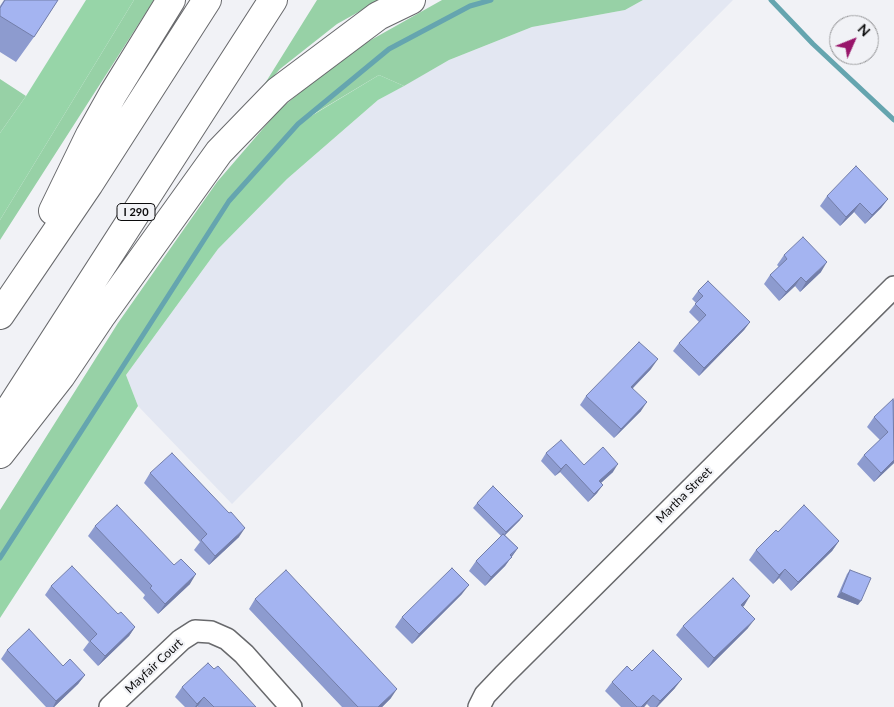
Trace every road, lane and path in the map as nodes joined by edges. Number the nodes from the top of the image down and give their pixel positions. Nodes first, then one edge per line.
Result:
1 (172, 0) edge
2 (207, 0) edge
3 (273, 0) edge
4 (411, 0) edge
5 (894, 287) edge
6 (6, 306) edge
7 (0, 424) edge
8 (0, 454) edge
9 (110, 707) edge
10 (291, 707) edge
11 (479, 707) edge

1 - 6 highway
2 - 6 highway
3 - 7 highway, I 290
4 - 8 highway
5 - 11 street, Martha Street
9 - 10 street, Mayfair Court

